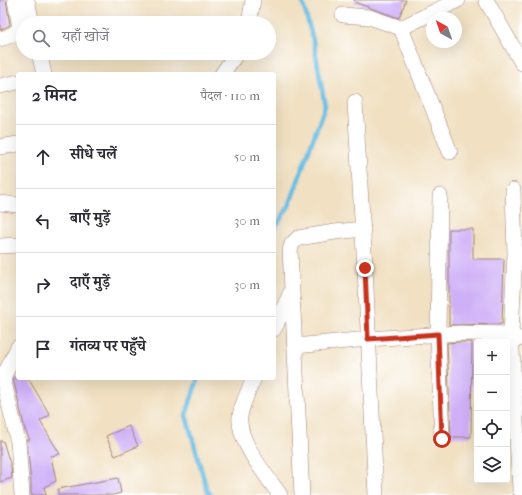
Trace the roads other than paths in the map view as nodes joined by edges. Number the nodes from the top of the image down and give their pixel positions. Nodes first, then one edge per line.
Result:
1 (15, 0) edge
2 (27, 0) edge
3 (253, 0) edge
4 (458, 0) edge
5 (486, 0) edge
6 (343, 15) dead end
7 (18, 16) edge
8 (30, 16) edge
9 (250, 16) edge
10 (401, 28) junction
11 (16, 32) edge
12 (0, 39) edge
13 (41, 60) edge
14 (232, 60) edge
15 (522, 63) edge
16 (44, 72) edge
17 (223, 72) edge
18 (16, 82) edge
19 (0, 86) edge
20 (355, 102) dead end
21 (16, 144) edge
22 (0, 147) edge
23 (450, 152) dead end
24 (513, 190) dead end
25 (440, 196) dead end
26 (0, 204) edge
27 (16, 205) edge
28 (363, 229) junction
29 (16, 245) edge
30 (0, 246) edge
31 (518, 255) edge
32 (292, 290) junction
33 (276, 325) edge
34 (438, 334) junction
35 (517, 337) edge
36 (368, 339) junction
37 (295, 346) junction
38 (16, 351) edge
39 (253, 380) edge
40 (442, 439) dead end
41 (517, 492) edge
42 (22, 495) edge
43 (280, 495) edge
44 (302, 495) edge
45 (376, 495) edge

1 - 7 street
2 - 8 street
3 - 9 street
4 - 10 street
5 - 15 street
6 - 10 street
10 - 23 street
11 - 12 street
13 - 16 street
14 - 17 street
18 - 19 street
20 - 28 street
21 - 22 street
24 - 31 street
25 - 34 street
26 - 27 street
28 - 32 street
28 - 36 street
29 - 30 street
31 - 35 street
32 - 33 street
32 - 37 street
34 - 35 street
34 - 36 street
34 - 40 street
35 - 41 street
36 - 37 street
36 - 45 street
37 - 44 street
38 - 42 street
39 - 43 street

